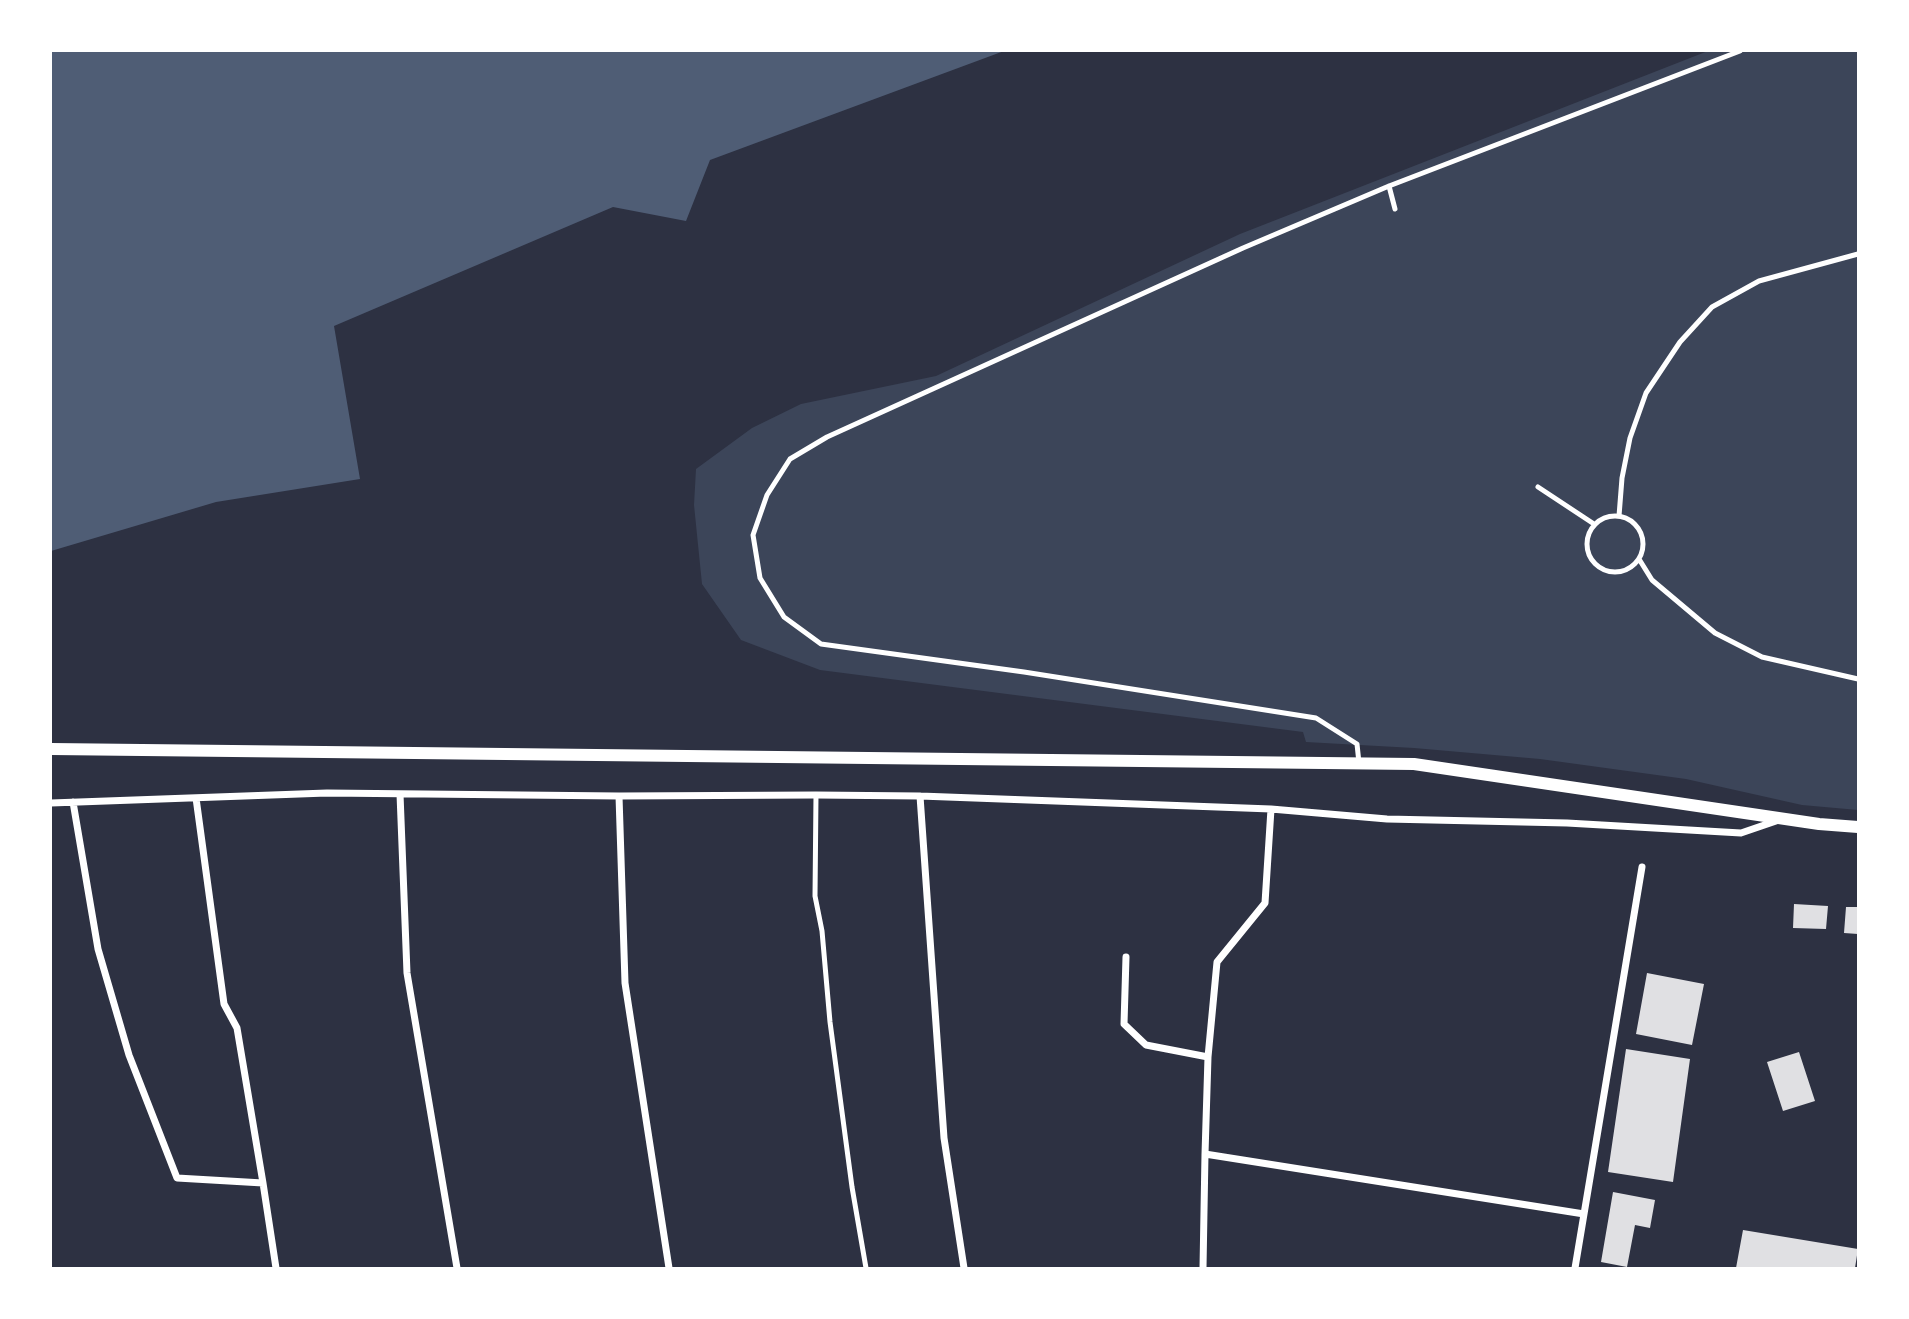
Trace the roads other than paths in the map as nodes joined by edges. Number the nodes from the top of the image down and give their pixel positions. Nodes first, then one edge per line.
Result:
1 (1740, 51) edge
2 (1389, 186) junction
3 (1395, 209) dead end
4 (1858, 254) edge
5 (1538, 486) dead end
6 (1619, 516) junction
7 (1594, 524) junction
8 (1639, 559) junction
9 (1858, 679) edge
10 (51, 749) edge
11 (1359, 763) junction
12 (400, 794) junction
13 (816, 795) junction
14 (619, 796) junction
15 (920, 796) junction
16 (196, 798) junction
17 (73, 802) junction
18 (51, 803) edge
19 (1271, 809) junction
20 (1782, 819) junction
21 (1858, 827) edge
22 (1642, 867) dead end
23 (1126, 957) dead end
24 (1208, 1057) junction
25 (1205, 1154) junction
26 (263, 1183) junction
27 (1584, 1214) junction
28 (276, 1268) edge
29 (457, 1268) edge
30 (669, 1268) edge
31 (866, 1268) edge
32 (964, 1268) edge
33 (1203, 1268) edge
34 (1575, 1268) edge

1 - 2 lane
2 - 3 lane
2 - 11 lane
4 - 6 lane
5 - 7 lane
6 - 7 lane
6 - 8 lane
7 - 8 lane
8 - 9 lane
10 - 11 street
11 - 20 street
12 - 14 street
12 - 16 street
12 - 29 street
13 - 14 street
13 - 15 street
13 - 31 lane
14 - 30 street
15 - 19 street
15 - 32 street
16 - 17 street
16 - 26 street
17 - 18 street
17 - 26 street
19 - 20 street
19 - 24 street
20 - 21 street
22 - 27 street
23 - 24 street
24 - 25 street
25 - 27 street
25 - 33 street
26 - 28 street
27 - 34 street

